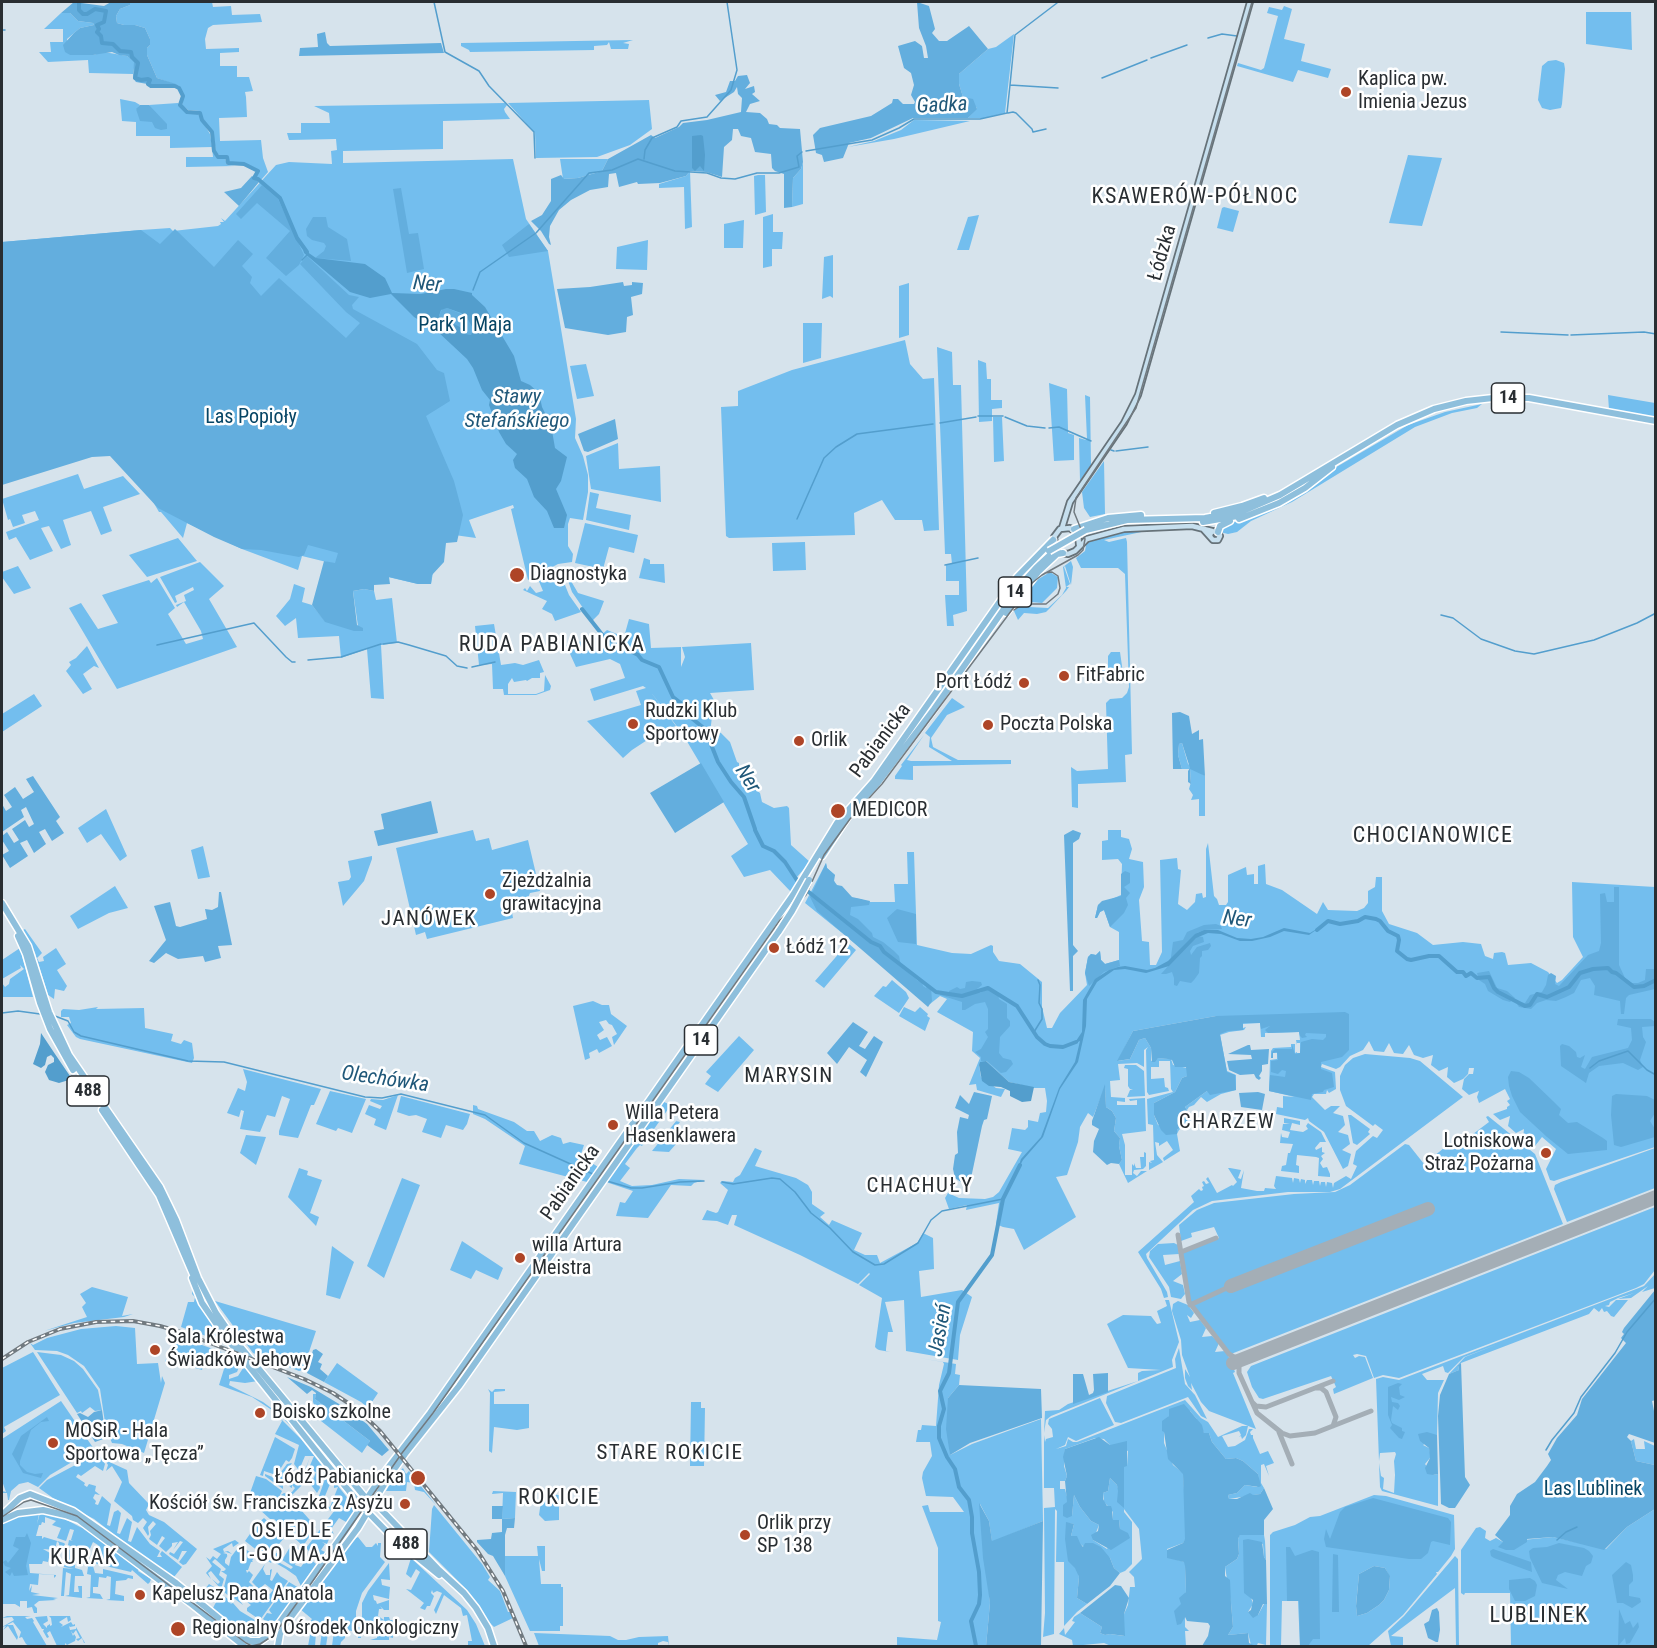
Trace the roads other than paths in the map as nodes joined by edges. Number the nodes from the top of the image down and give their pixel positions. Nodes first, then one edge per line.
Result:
1 (1250, 2) edge
2 (1656, 422) edge
3 (1333, 465) junction
4 (1067, 507) junction
5 (1062, 528) junction
6 (1072, 528) junction
7 (1213, 533) joint
8 (1087, 534) junction
9 (1079, 536) junction
10 (1053, 540) junction
11 (1079, 545) junction
12 (1050, 552) junction
13 (1062, 553) junction
14 (963, 654) junction
15 (970, 659) junction
16 (943, 684) junction
17 (945, 694) junction
18 (803, 883) junction
19 (2, 903) edge
20 (2, 911) edge
21 (364, 1497) junction
22 (43, 1498) junction
23 (16, 1501) junction
24 (373, 1509) junction
25 (37, 1510) junction
26 (28, 1511) junction
27 (2, 1515) edge
28 (2, 1520) edge
29 (376, 1520) junction
30 (362, 1522) junction
31 (439, 1572) junction
32 (286, 1619) junction
33 (262, 1640) junction
34 (244, 1647) edge
35 (254, 1647) edge
36 (277, 1647) edge
37 (492, 1647) edge

1 - 4 main road, Łódzka
2 - 3 main road, 14
3 - 6 main road
3 - 7 main road
3 - 8 main road, 14
4 - 5 main road
4 - 6 main road
5 - 6 main road
5 - 10 main road
6 - 9 main road
7 - 8 main road
8 - 9 main road
8 - 11 main road
8 - 12 main road, 14, bridge
9 - 11 main road
10 - 13 main road
10 - 14 main road
11 - 13 main road
12 - 14 main road, 14
12 - 15 main road, 14
13 - 15 main road
14 - 16 main road, Pabianicka / 14
15 - 17 main road, Pabianicka / 14
16 - 17 main road
16 - 18 main road, Pabianicka / 14
17 - 18 main road, Pabianicka / 14
18 - 21 main road, Pabianicka / 14
18 - 24 main road, Pabianicka / 14, bridge
19 - 21 main road, 488
20 - 21 main road, 488
21 - 24 main road
21 - 24 main road
21 - 32 main road, Pabianicka / 14
22 - 23 main road
22 - 25 main road
22 - 33 main road
23 - 26 main road
23 - 27 main road
24 - 29 main road
24 - 30 main road, Pabianicka / 14
24 - 31 main road, 488
25 - 26 main road
25 - 34 main road
26 - 28 main road
29 - 30 main road
29 - 31 main road
30 - 32 main road, Pabianicka / 14
31 - 37 main road, 488
32 - 33 main road, Pabianicka / 14
32 - 36 main road, Pabianicka / 14
33 - 35 main road, Pabianicka
33 - 36 main road

